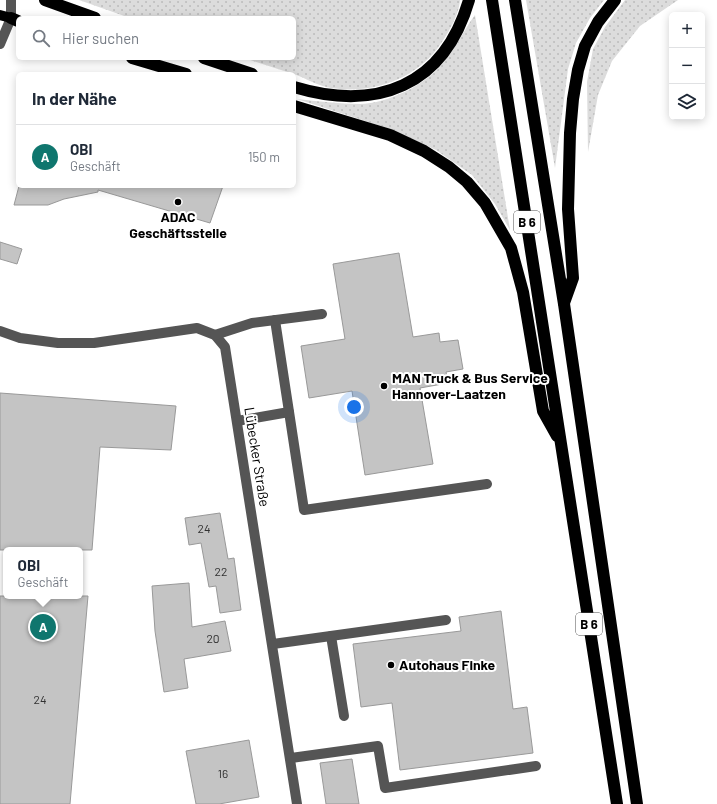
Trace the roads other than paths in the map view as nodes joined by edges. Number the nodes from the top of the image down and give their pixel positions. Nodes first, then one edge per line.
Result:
1 (11, 0) edge
2 (45, 0) edge
3 (469, 0) edge
4 (492, 0) edge
5 (515, 0) edge
6 (615, 0) edge
7 (89, 16) edge
8 (10, 18) edge
9 (0, 44) edge
10 (139, 60) edge
11 (210, 60) edge
12 (179, 72) edge
13 (246, 72) edge
14 (296, 87) edge
15 (296, 107) edge
16 (564, 304) junction
17 (322, 314) dead end
18 (275, 320) junction
19 (0, 331) edge
20 (215, 335) junction
21 (289, 412) junction
22 (237, 421) junction
23 (561, 444) junction
24 (487, 484) dead end
25 (446, 620) dead end
26 (330, 636) junction
27 (272, 644) junction
28 (344, 716) dead end
29 (291, 758) junction
30 (536, 766) dead end
31 (297, 804) edge
32 (617, 804) edge
33 (637, 804) edge

1 - 8 street
2 - 7 highway
3 - 14 highway
4 - 23 highway, B 6
5 - 16 highway, B 6
6 - 16 highway
8 - 9 street
10 - 12 highway
11 - 13 highway
15 - 23 highway
16 - 33 highway, B 6
17 - 18 street
18 - 20 street
18 - 21 street
19 - 20 street
20 - 22 street, Lübecker Straße
21 - 22 street
21 - 24 street
22 - 27 street, Lübecker Straße
23 - 32 highway, B 6
25 - 26 street
26 - 27 street
26 - 28 street
27 - 29 street, Lübecker Straße
29 - 30 street
29 - 31 street, Lübecker Straße

